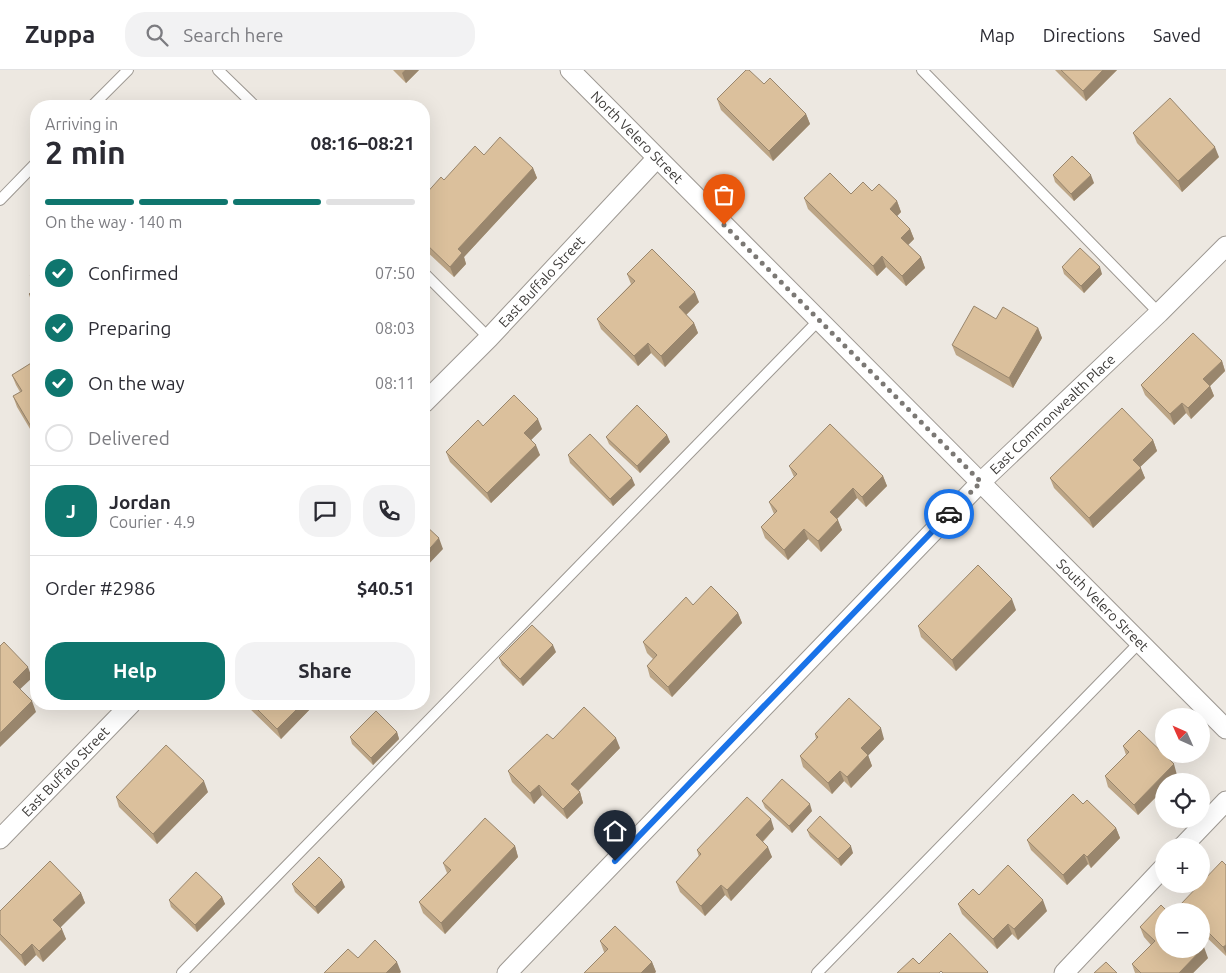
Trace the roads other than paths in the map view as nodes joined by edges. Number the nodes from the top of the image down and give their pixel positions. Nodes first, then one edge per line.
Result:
1 (128, 70) edge
2 (218, 70) edge
3 (570, 70) edge
4 (922, 70) edge
5 (98, 100) edge
6 (249, 100) edge
7 (657, 158) junction
8 (30, 169) edge
9 (0, 200) edge
10 (1226, 246) edge
11 (430, 279) edge
12 (1159, 313) junction
13 (819, 320) junction
14 (489, 338) junction
15 (430, 397) edge
16 (981, 482) junction
17 (1140, 642) junction
18 (125, 710) edge
19 (1226, 729) edge
20 (1226, 801) edge
21 (0, 838) edge
22 (1191, 838) edge
23 (1155, 877) edge
24 (182, 973) edge
25 (507, 973) edge
26 (817, 973) edge
27 (1064, 973) edge

1 - 5 lane
2 - 6 lane
3 - 7 street, North Velero Street
4 - 12 lane
7 - 13 street, North Velero Street
7 - 14 street, East Buffalo Street
8 - 9 lane
10 - 12 street, East Commonwealth Place
11 - 14 lane
12 - 16 street, East Commonwealth Place
13 - 16 street, North Velero Street
13 - 24 lane
14 - 15 street, East Buffalo Street
16 - 17 street, South Velero Street
16 - 25 street, East Commonwealth Place
17 - 19 street, South Velero Street
17 - 26 lane
18 - 21 street, East Buffalo Street
20 - 22 street
23 - 27 street

